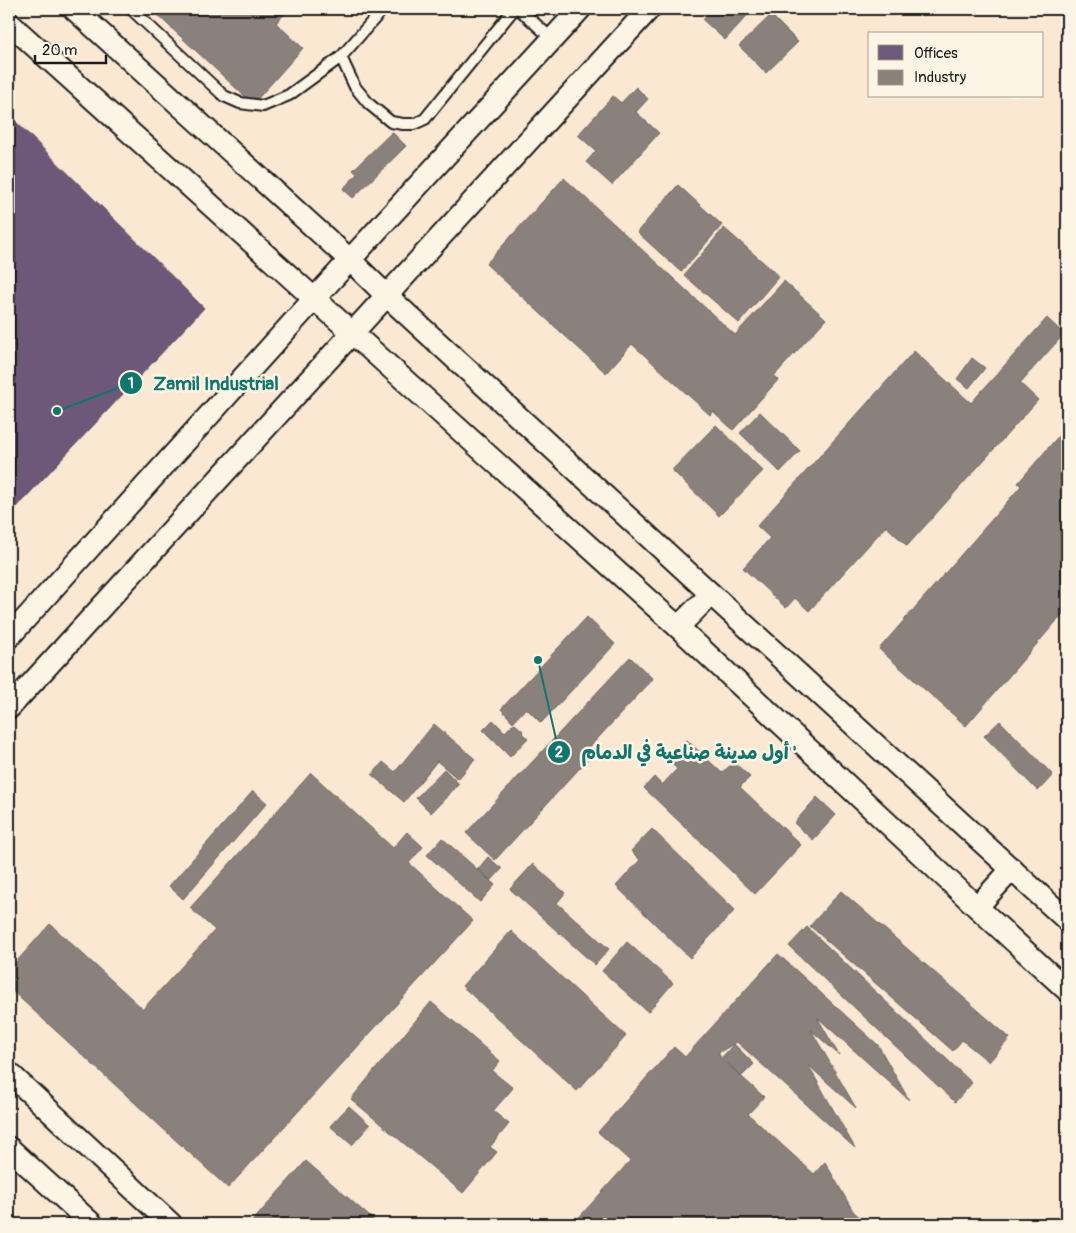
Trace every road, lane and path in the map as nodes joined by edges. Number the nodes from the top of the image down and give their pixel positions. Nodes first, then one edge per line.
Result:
1 (74, 9) edge
2 (131, 9) edge
3 (383, 9) edge
4 (514, 9) edge
5 (520, 9) edge
6 (580, 9) edge
7 (649, 9) edge
8 (9, 23) edge
9 (552, 40) junction
10 (341, 57) junction
11 (350, 260) junction
12 (386, 296) junction
13 (314, 299) junction
14 (352, 333) junction
15 (711, 594) junction
16 (678, 627) junction
17 (9, 637) edge
18 (9, 708) edge
19 (1012, 869) junction
20 (977, 907) junction
21 (1067, 920) edge
22 (1067, 990) edge
23 (9, 1073) edge
24 (9, 1148) edge
25 (92, 1224) edge
26 (171, 1224) edge

1 - 11 street
2 - 10 lane
3 - 10 lane
4 - 10 lane
5 - 9 lane
6 - 9 street
7 - 12 street
8 - 13 street
9 - 11 street
11 - 12 street
11 - 13 street
12 - 14 street
12 - 15 street
13 - 14 street
13 - 17 street
14 - 16 street
14 - 18 street
15 - 16 street
15 - 19 street
16 - 20 street
19 - 20 street
19 - 21 street
20 - 22 street
23 - 26 street
24 - 25 street

